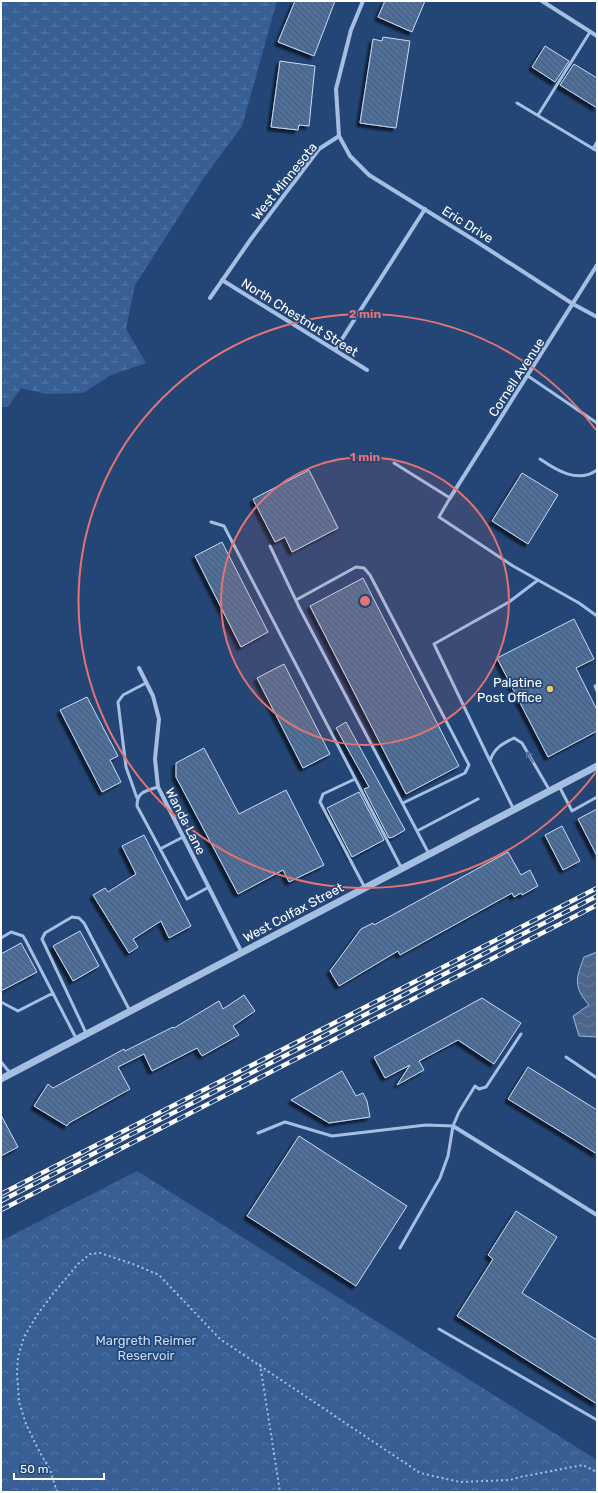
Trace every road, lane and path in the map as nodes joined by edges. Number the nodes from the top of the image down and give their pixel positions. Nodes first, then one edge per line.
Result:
1 (363, 1) edge
2 (542, 1) edge
3 (590, 32) junction
4 (597, 36) edge
5 (517, 103) dead end
6 (538, 115) junction
7 (339, 136) junction
8 (597, 142) edge
9 (593, 149) junction
10 (597, 151) edge
11 (425, 209) junction
12 (597, 266) edge
13 (222, 280) junction
14 (210, 298) dead end
15 (573, 304) junction
16 (597, 317) edge
17 (335, 350) junction
18 (367, 370) dead end
19 (528, 376) junction
20 (597, 423) edge
21 (540, 459) dead end
22 (394, 463) dead end
23 (597, 470) edge
24 (450, 498) junction
25 (211, 522) dead end
26 (270, 546) dead end
27 (538, 580) junction
28 (296, 600) junction
29 (597, 616) edge
30 (139, 668) dead end
31 (146, 683) junction
32 (597, 685) edge
33 (597, 691) edge
34 (490, 761) junction
35 (597, 766) edge
36 (355, 779) junction
37 (559, 786) junction
38 (158, 787) junction
39 (550, 791) junction
40 (597, 797) edge
41 (137, 798) junction
42 (478, 799) dead end
43 (403, 803) junction
44 (514, 810) junction
45 (417, 831) junction
46 (184, 837) junction
47 (160, 849) junction
48 (429, 854) junction
49 (402, 869) junction
50 (209, 887) junction
51 (364, 888) junction
52 (1, 938) edge
53 (242, 953) junction
54 (53, 993) junction
55 (1, 1002) edge
56 (130, 1011) junction
57 (521, 1034) dead end
58 (87, 1035) junction
59 (76, 1040) junction
60 (566, 1057) dead end
61 (1, 1062) edge
62 (11, 1074) junction
63 (597, 1078) edge
64 (1, 1079) edge
65 (453, 1126) junction
66 (258, 1133) dead end
67 (597, 1215) edge
68 (400, 1248) dead end
69 (439, 1329) dead end
70 (260, 1364) junction
71 (597, 1420) edge
72 (597, 1472) edge
73 (57, 1492) edge
74 (280, 1492) edge

1 - 7 street
2 - 3 street
3 - 4 street
3 - 6 lane
5 - 6 lane
6 - 9 lane
7 - 11 street, Eric Drive
7 - 13 street, West Minnesota
8 - 9 lane
9 - 10 lane
11 - 15 street, Eric Drive
11 - 17 street
12 - 15 street, Cornell Avenue
13 - 14 street, West Minnesota
13 - 17 street, North Chestnut Street
15 - 16 street, Eric Drive
15 - 19 street, Cornell Avenue
17 - 18 street, North Chestnut Street
19 - 20 lane
19 - 24 street, Cornell Avenue
21 - 23 lane
22 - 24 lane
24 - 27 lane
25 - 36 lane
26 - 28 lane
27 - 29 lane
27 - 34 lane
28 - 43 lane
28 - 43 lane
30 - 31 street, Wanda Lane
31 - 38 street, Wanda Lane
31 - 41 lane
32 - 33 lane
39 -> 34 lane
34 - 44 lane
35 - 37 street, West Colfax Street
36 - 49 lane
36 - 51 lane
37 - 39 street, West Colfax Street
37 - 40 lane
38 - 41 lane
38 - 46 street, Wanda Lane
39 - 44 street, West Colfax Street
41 - 47 lane
42 - 45 lane
43 - 45 lane
44 - 48 street, West Colfax Street
45 - 48 lane
46 - 47 lane
46 - 50 street, Wanda Lane
47 - 50 lane
48 - 49 street, West Colfax Street
49 - 51 street, West Colfax Street
50 - 53 street, Wanda Lane
51 - 53 street, West Colfax Street
52 - 54 lane
53 - 56 street, West Colfax Street
54 - 55 lane
54 - 59 lane
56 - 58 street, West Colfax Street
56 - 58 lane
57 - 65 lane
58 - 59 street, West Colfax Street
59 - 62 street, West Colfax Street
60 - 63 lane
61 - 62 lane
62 - 64 street, West Colfax Street
65 - 66 lane
65 - 67 street
65 - 68 lane
69 - 71 lane
70 - 72 path
70 - 73 path
70 - 74 path

